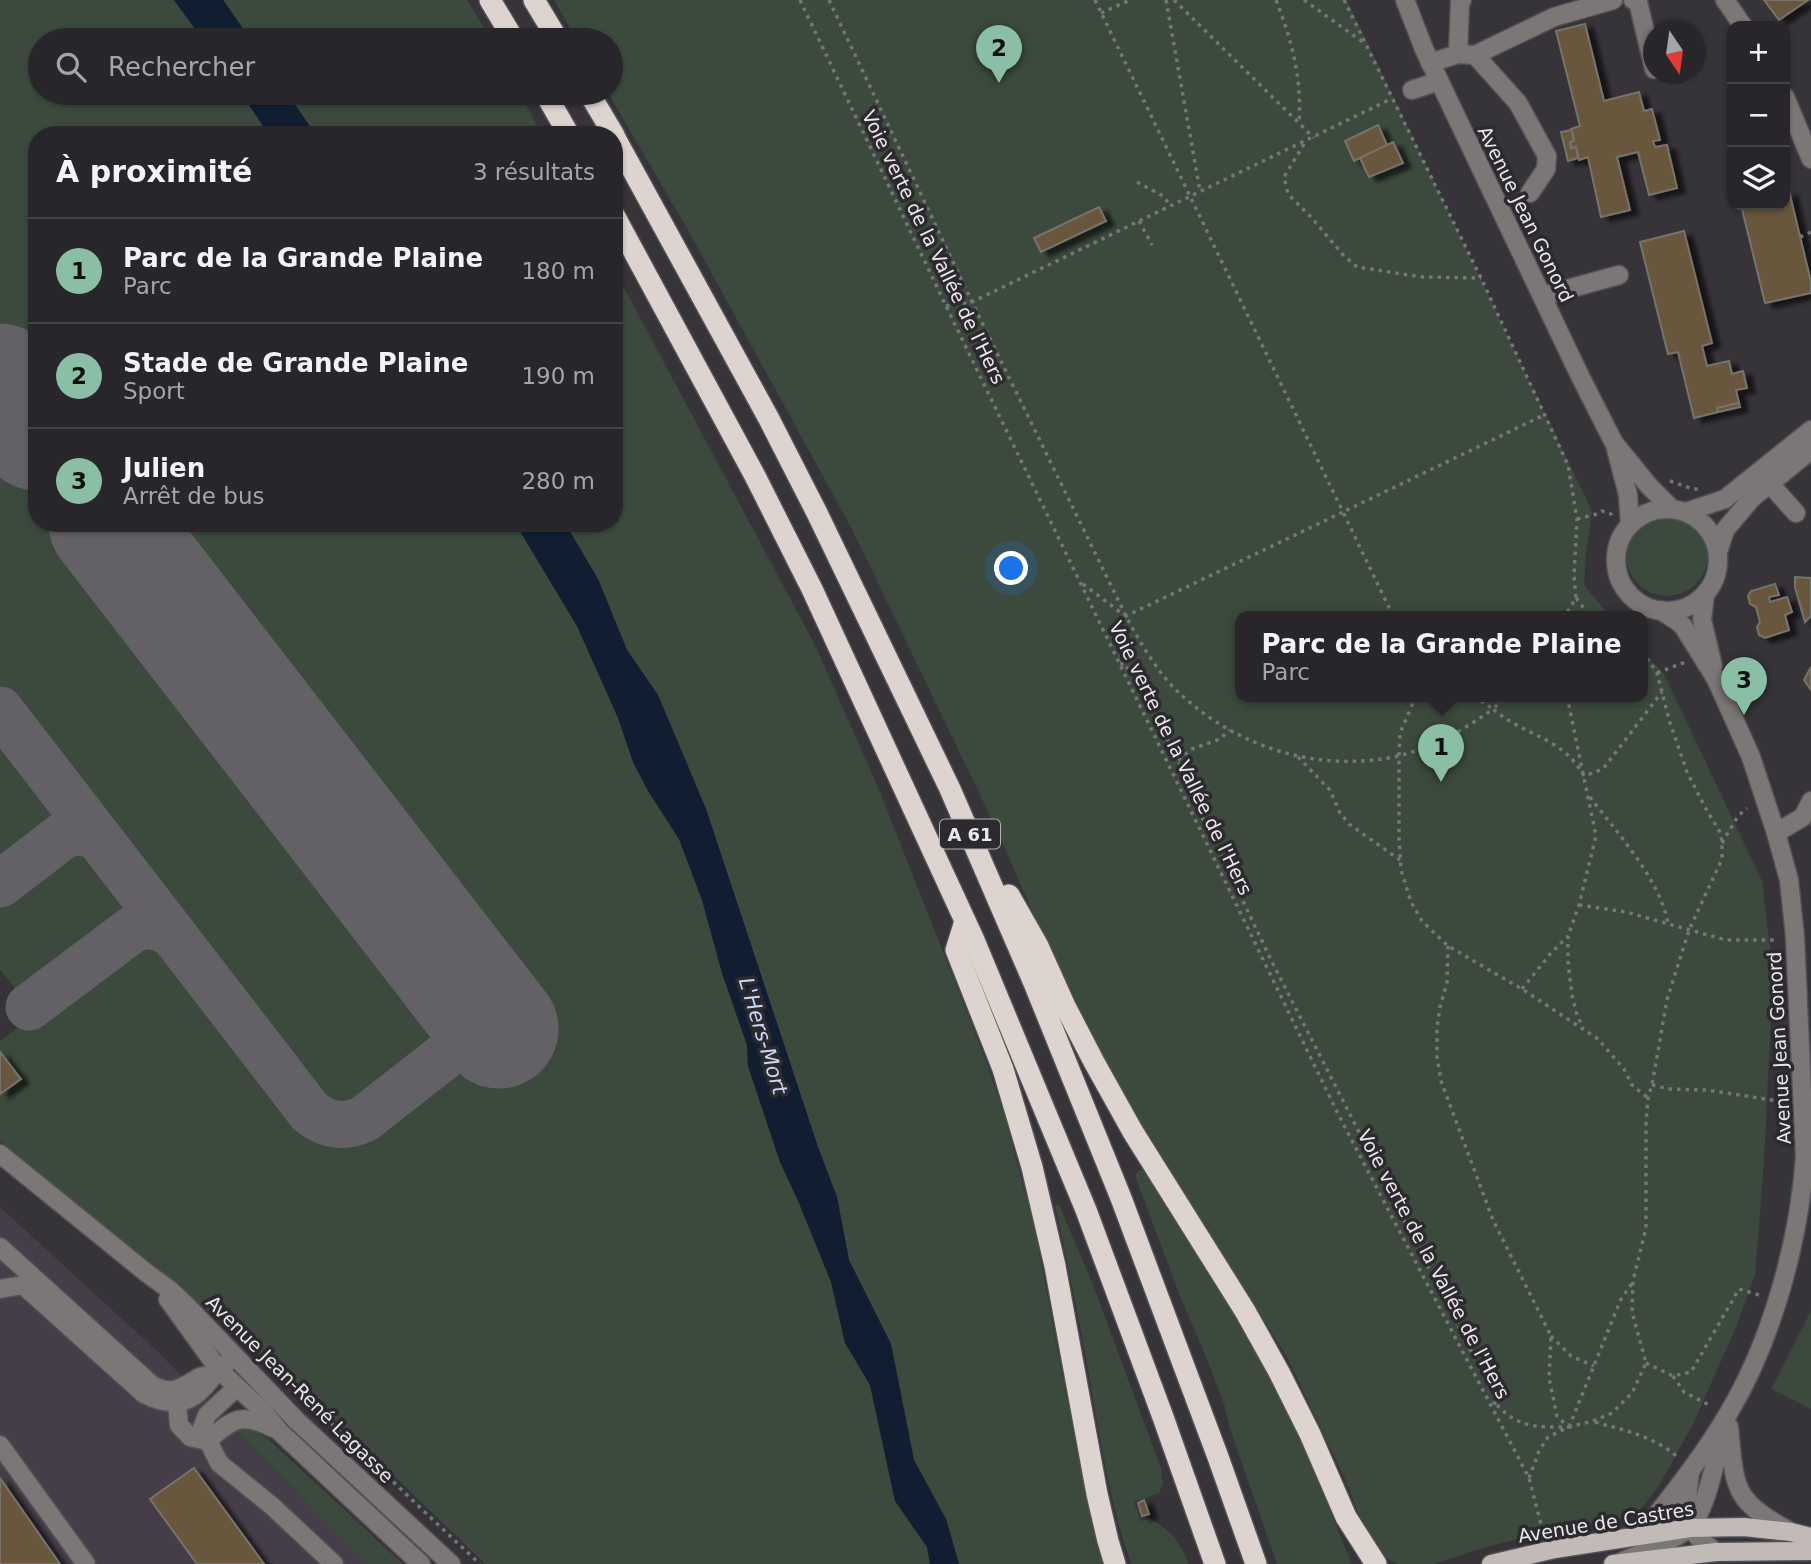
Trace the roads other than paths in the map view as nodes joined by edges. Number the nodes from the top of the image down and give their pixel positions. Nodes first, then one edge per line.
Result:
1 (491, 0) edge
2 (534, 0) edge
3 (1405, 0) edge
4 (1613, 0) edge
5 (1633, 0) edge
6 (1726, 0) edge
7 (1460, 1) edge
8 (1740, 21) edge
9 (1643, 23) edge
10 (507, 28) edge
11 (551, 28) edge
12 (1467, 54) junction
13 (1430, 63) junction
14 (1439, 81) junction
15 (1412, 90) road end
16 (552, 105) edge
17 (596, 105) edge
18 (1790, 109) edge
19 (564, 126) edge
20 (609, 126) edge
21 (623, 151) edge
22 (1811, 159) edge
23 (1530, 192) dead end
24 (623, 232) edge
25 (1619, 275) dead end
26 (1542, 296) junction
27 (1811, 430) edge
28 (1614, 443) junction
29 (1811, 450) edge
30 (1770, 484) junction
31 (1679, 511) junction
32 (1796, 513) dead end
33 (1629, 525) junction
34 (1718, 552) junction
35 (1705, 594) junction
36 (1660, 610) junction
37 (1716, 679) junction
38 (950, 789) junction
39 (1811, 801) edge
40 (1776, 833) junction
41 (965, 921) junction
42 (1795, 937) junction
43 (1811, 952) edge
44 (1805, 997) edge
45 (0, 1154) edge
46 (0, 1247) edge
47 (148, 1275) junction
48 (0, 1289) edge
49 (235, 1356) junction
50 (217, 1371) junction
51 (237, 1387) junction
52 (177, 1404) junction
53 (1728, 1415) junction
54 (279, 1431) junction
55 (208, 1441) junction
56 (0, 1445) edge
57 (1684, 1465) junction
58 (1346, 1517) junction
59 (1690, 1528) junction
60 (1791, 1532) junction
61 (1640, 1535) junction
62 (1811, 1537) edge
63 (1811, 1551) edge
64 (1716, 1552) junction
65 (86, 1564) edge
66 (334, 1564) edge
67 (421, 1564) edge
68 (451, 1564) edge
69 (1115, 1564) edge
70 (1215, 1564) edge
71 (1256, 1564) edge
72 (1360, 1564) edge
73 (1376, 1564) edge
74 (1491, 1564) edge
75 (1616, 1564) edge

1 - 10 highway
2 - 11 highway
3 - 13 street, Avenue Jean Gonord
4 - 12 street
5 - 9 street
6 - 8 street
7 - 12 street
12 - 13 street
12 - 23 street
13 - 14 street, Avenue Jean Gonord
14 - 15 street
14 - 26 street, Avenue Jean Gonord
16 - 19 highway
17 - 20 highway, A 61
18 - 22 street
21 - 38 highway, A 61
24 - 41 highway, A 61
25 - 26 street
26 - 28 street, Avenue Jean Gonord
27 - 31 street
28 - 31 street, Avenue Jean Gonord
28 - 33 street, Avenue Jean Gonord
29 - 30 street
30 - 32 street
30 - 34 street
31 - 33 street
31 - 34 street, Avenue Jean Gonord
33 - 36 street, Avenue Jean Gonord
34 - 35 street, Avenue Jean Gonord
35 - 36 street
35 - 37 street, Avenue Jean Gonord
36 - 37 street, Avenue Jean Gonord
37 - 40 street, Avenue Jean Gonord
38 - 58 highway
38 - 71 highway, A 61
39 - 40 street
40 - 42 street, Avenue Jean Gonord
41 - 69 highway
41 - 70 highway, A 61
42 - 43 street
42 - 44 street, Avenue Jean Gonord
44 - 53 street, Avenue Jean Gonord
45 - 47 street, Avenue Jean-René Lagasse
46 - 50 street
47 - 49 street, Avenue Jean-René Lagasse
47 - 50 street, Avenue Jean-René Lagasse
48 - 52 street
49 - 50 street
49 - 68 street, Avenue Jean-René Lagasse
50 - 51 street, Avenue Jean-René Lagasse
50 - 52 street
51 - 54 street, Avenue Jean-René Lagasse
51 - 55 street
52 - 55 street
53 - 57 street, Avenue Jean Gonord
53 - 59 street, Avenue Jean Gonord
53 - 60 street
54 - 55 street
54 - 67 street, Avenue Jean-René Lagasse
55 - 66 street
56 - 65 street
57 - 59 street, Avenue Jean Gonord
57 - 61 street, Avenue Jean Gonord
58 - 72 highway
58 - 73 highway
59 - 60 main road, Avenue de Castres
59 - 61 main road, Avenue de Castres
59 - 64 street
59 - 75 street
60 - 62 main road, Avenue de Castres
61 - 74 main road, Avenue de Castres
63 - 64 main road
64 - 75 main road

